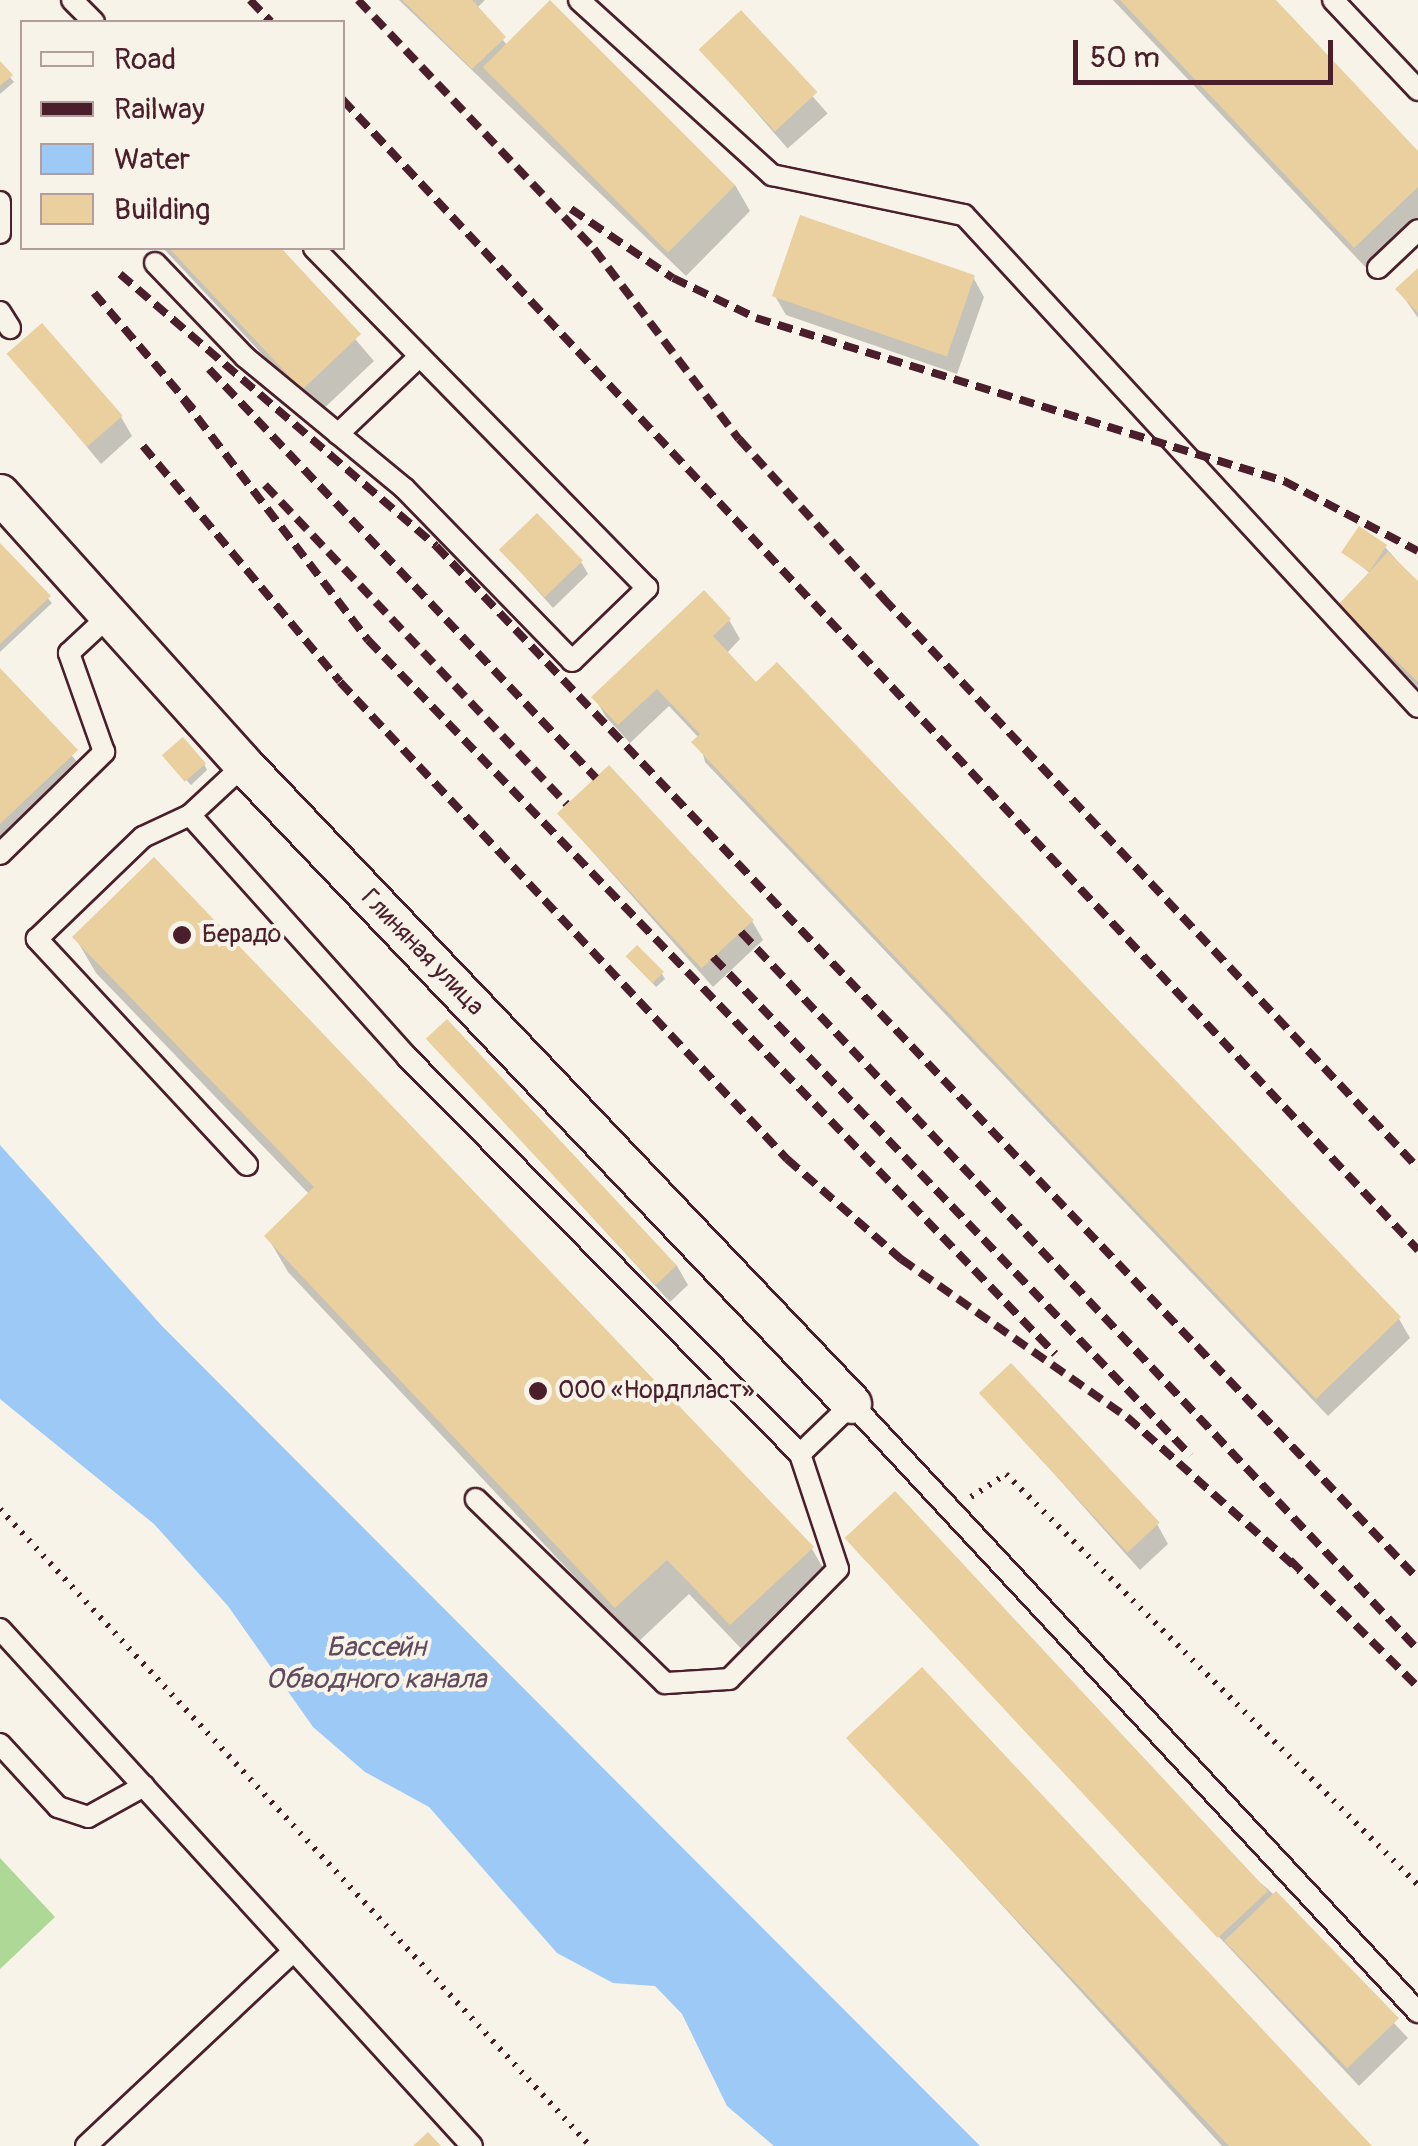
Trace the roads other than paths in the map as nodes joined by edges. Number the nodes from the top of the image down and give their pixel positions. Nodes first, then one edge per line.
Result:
1 (72, 0) edge
2 (580, 0) edge
3 (1332, 0) edge
4 (92, 20) edge
5 (1418, 89) edge
6 (0, 202) edge
7 (1418, 230) edge
8 (0, 233) edge
9 (316, 250) edge
10 (155, 263) dead end
11 (1378, 268) dead end
12 (420, 356) junction
13 (338, 434) junction
14 (0, 494) edge
15 (113, 612) junction
16 (1418, 707) edge
17 (244, 765) junction
18 (190, 815) junction
19 (0, 854) edge
20 (247, 1165) dead end
21 (852, 1404) junction
22 (800, 1454) junction
23 (476, 1499) dead end
24 (0, 1629) edge
25 (0, 1744) edge
26 (144, 1786) junction
27 (294, 1951) junction
28 (1418, 2012) edge
29 (86, 2146) edge
30 (472, 2146) edge

1 - 4 lane
2 - 16 lane
3 - 5 lane
6 - 8 lane
7 - 11 lane
9 - 12 lane
10 - 13 lane
12 - 13 lane
12 - 13 lane
14 - 15 street, Глиняная улица
15 - 17 street, Глиняная улица
15 - 19 lane
17 - 18 lane
17 - 21 street, Глиняная улица
18 - 20 lane
18 - 22 lane
21 - 22 lane
21 - 28 lane
22 - 23 lane
24 - 26 lane
25 - 26 lane
26 - 27 lane
27 - 29 lane
27 - 30 lane

